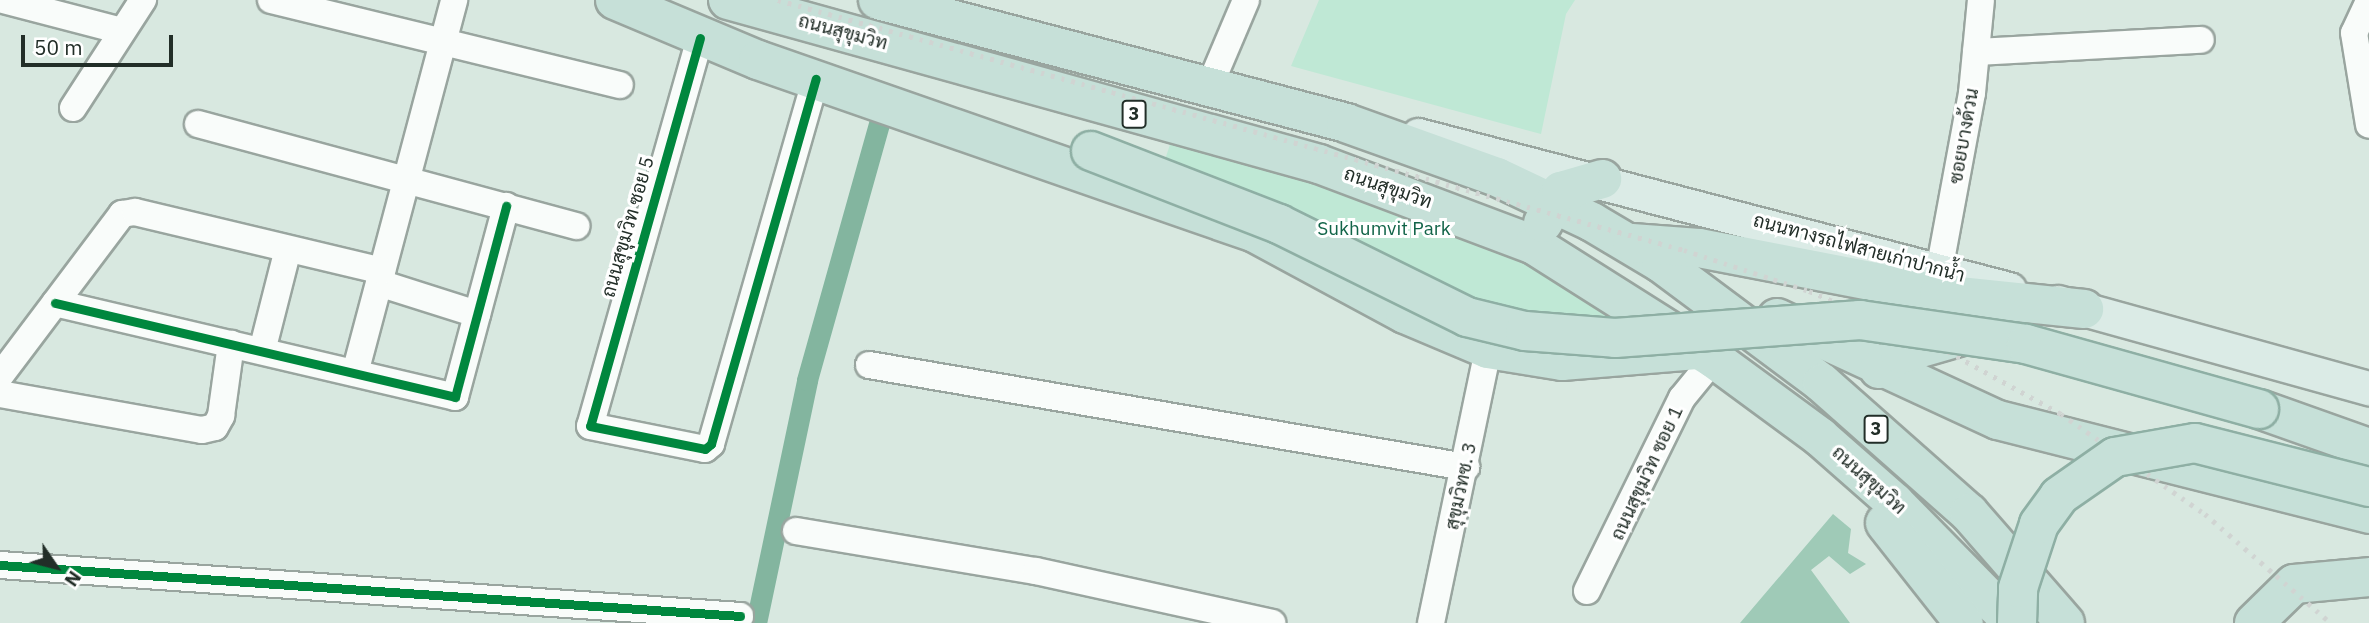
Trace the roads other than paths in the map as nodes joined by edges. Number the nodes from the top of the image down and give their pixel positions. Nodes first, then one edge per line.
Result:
1 (3, 0) edge
2 (143, 0) edge
3 (271, 0) edge
4 (454, 0) edge
5 (615, 0) edge
6 (663, 0) edge
7 (728, 0) edge
8 (878, 0) edge
9 (1246, 0) edge
10 (1981, 0) edge
11 (2369, 1) edge
12 (122, 31) junction
13 (700, 38) junction
14 (2201, 40) dead end
15 (443, 42) junction
16 (1976, 52) junction
17 (816, 79) junction
18 (620, 85) dead end
19 (1210, 85) junction
20 (74, 108) dead end
21 (1346, 123) junction
22 (198, 124) dead end
23 (2369, 125) edge
24 (1602, 179) junction
25 (409, 181) junction
26 (1552, 202) junction
27 (506, 206) junction
28 (577, 226) dead end
29 (1630, 242) junction
30 (1534, 245) junction
31 (288, 249) junction
32 (1661, 263) junction
33 (1939, 271) junction
34 (381, 277) junction
35 (55, 303) junction
36 (2084, 309) junction
37 (477, 314) junction
38 (231, 344) junction
39 (1488, 349) junction
40 (262, 351) junction
41 (1707, 354) junction
42 (869, 365) dead end
43 (1879, 369) junction
44 (355, 373) junction
45 (0, 376) edge
46 (1751, 385) junction
47 (2369, 388) edge
48 (0, 394) edge
49 (2369, 447) edge
50 (1466, 467) junction
51 (2369, 487) edge
52 (2369, 514) edge
53 (796, 531) dead end
54 (0, 565) edge
55 (2369, 577) edge
56 (1587, 591) dead end
57 (740, 616) dead end
58 (2257, 618) edge
59 (1272, 623) edge
60 (1431, 623) edge
61 (1964, 623) edge
62 (2015, 623) edge
63 (2065, 623) edge

1 - 12 street
2 - 12 street
3 - 15 street
4 - 15 street
5 - 13 highway
6 - 49 highway, bridge
7 - 30 highway, ถนนสุขุมวิท / 3
8 - 19 highway, ถนนสุขุมวิท / 3
9 - 19 street
10 - 16 street, ซอยบางด้วน
11 - 23 street
12 - 20 street
13 - 17 highway
13 - 17 street, ถนนสุขุมวิท ซอย 5
14 - 16 street
15 - 18 street
15 - 25 street
16 - 33 street, ซอยบางด้วน
17 - 39 highway
19 - 21 highway, ถนนสุขุมวิท / 3
21 - 24 main road, ถนนทางรถไฟสายเก่าปากน้ำ
21 - 26 highway, ถนนสุขุมวิท / 3
22 - 25 street
24 - 26 highway
24 - 33 main road, ถนนทางรถไฟสายเก่าปากน้ำ
25 - 27 street
25 - 34 street
26 - 29 highway, ถนนสุขุมวิท / 3
26 - 30 highway
27 - 28 street
27 - 37 street
29 - 32 highway, ถนนสุขุมวิท / 3
29 - 36 highway
30 - 41 highway, ถนนสุขุมวิท / 3
31 - 34 street
31 - 35 street
31 - 40 street
32 - 43 highway
32 - 63 highway, ถนนสุขุมวิท / 3
33 - 36 main road, ถนนทางรถไฟสายเก่าปากน้ำ
34 - 37 street
34 - 44 street
35 - 38 street
35 - 45 street
36 - 43 highway
36 - 47 main road, ถนนทางรถไฟสายเก่าปากน้ำ
37 - 44 street
38 - 40 street
38 - 48 street
39 - 41 highway
39 - 50 street, สุขุมวิทซ. 3
40 - 44 street
41 - 46 highway, ถนนสุขุมวิท / 3
41 - 56 street, ถนนสุขุมวิท ซอย 1
42 - 50 street
43 - 52 highway
46 - 61 highway
46 - 62 highway, ถนนสุขุมวิท / 3
50 - 60 street, สุขุมวิทซ. 3
51 - 62 highway, bridge
53 - 59 street
54 - 57 street
55 - 58 highway

